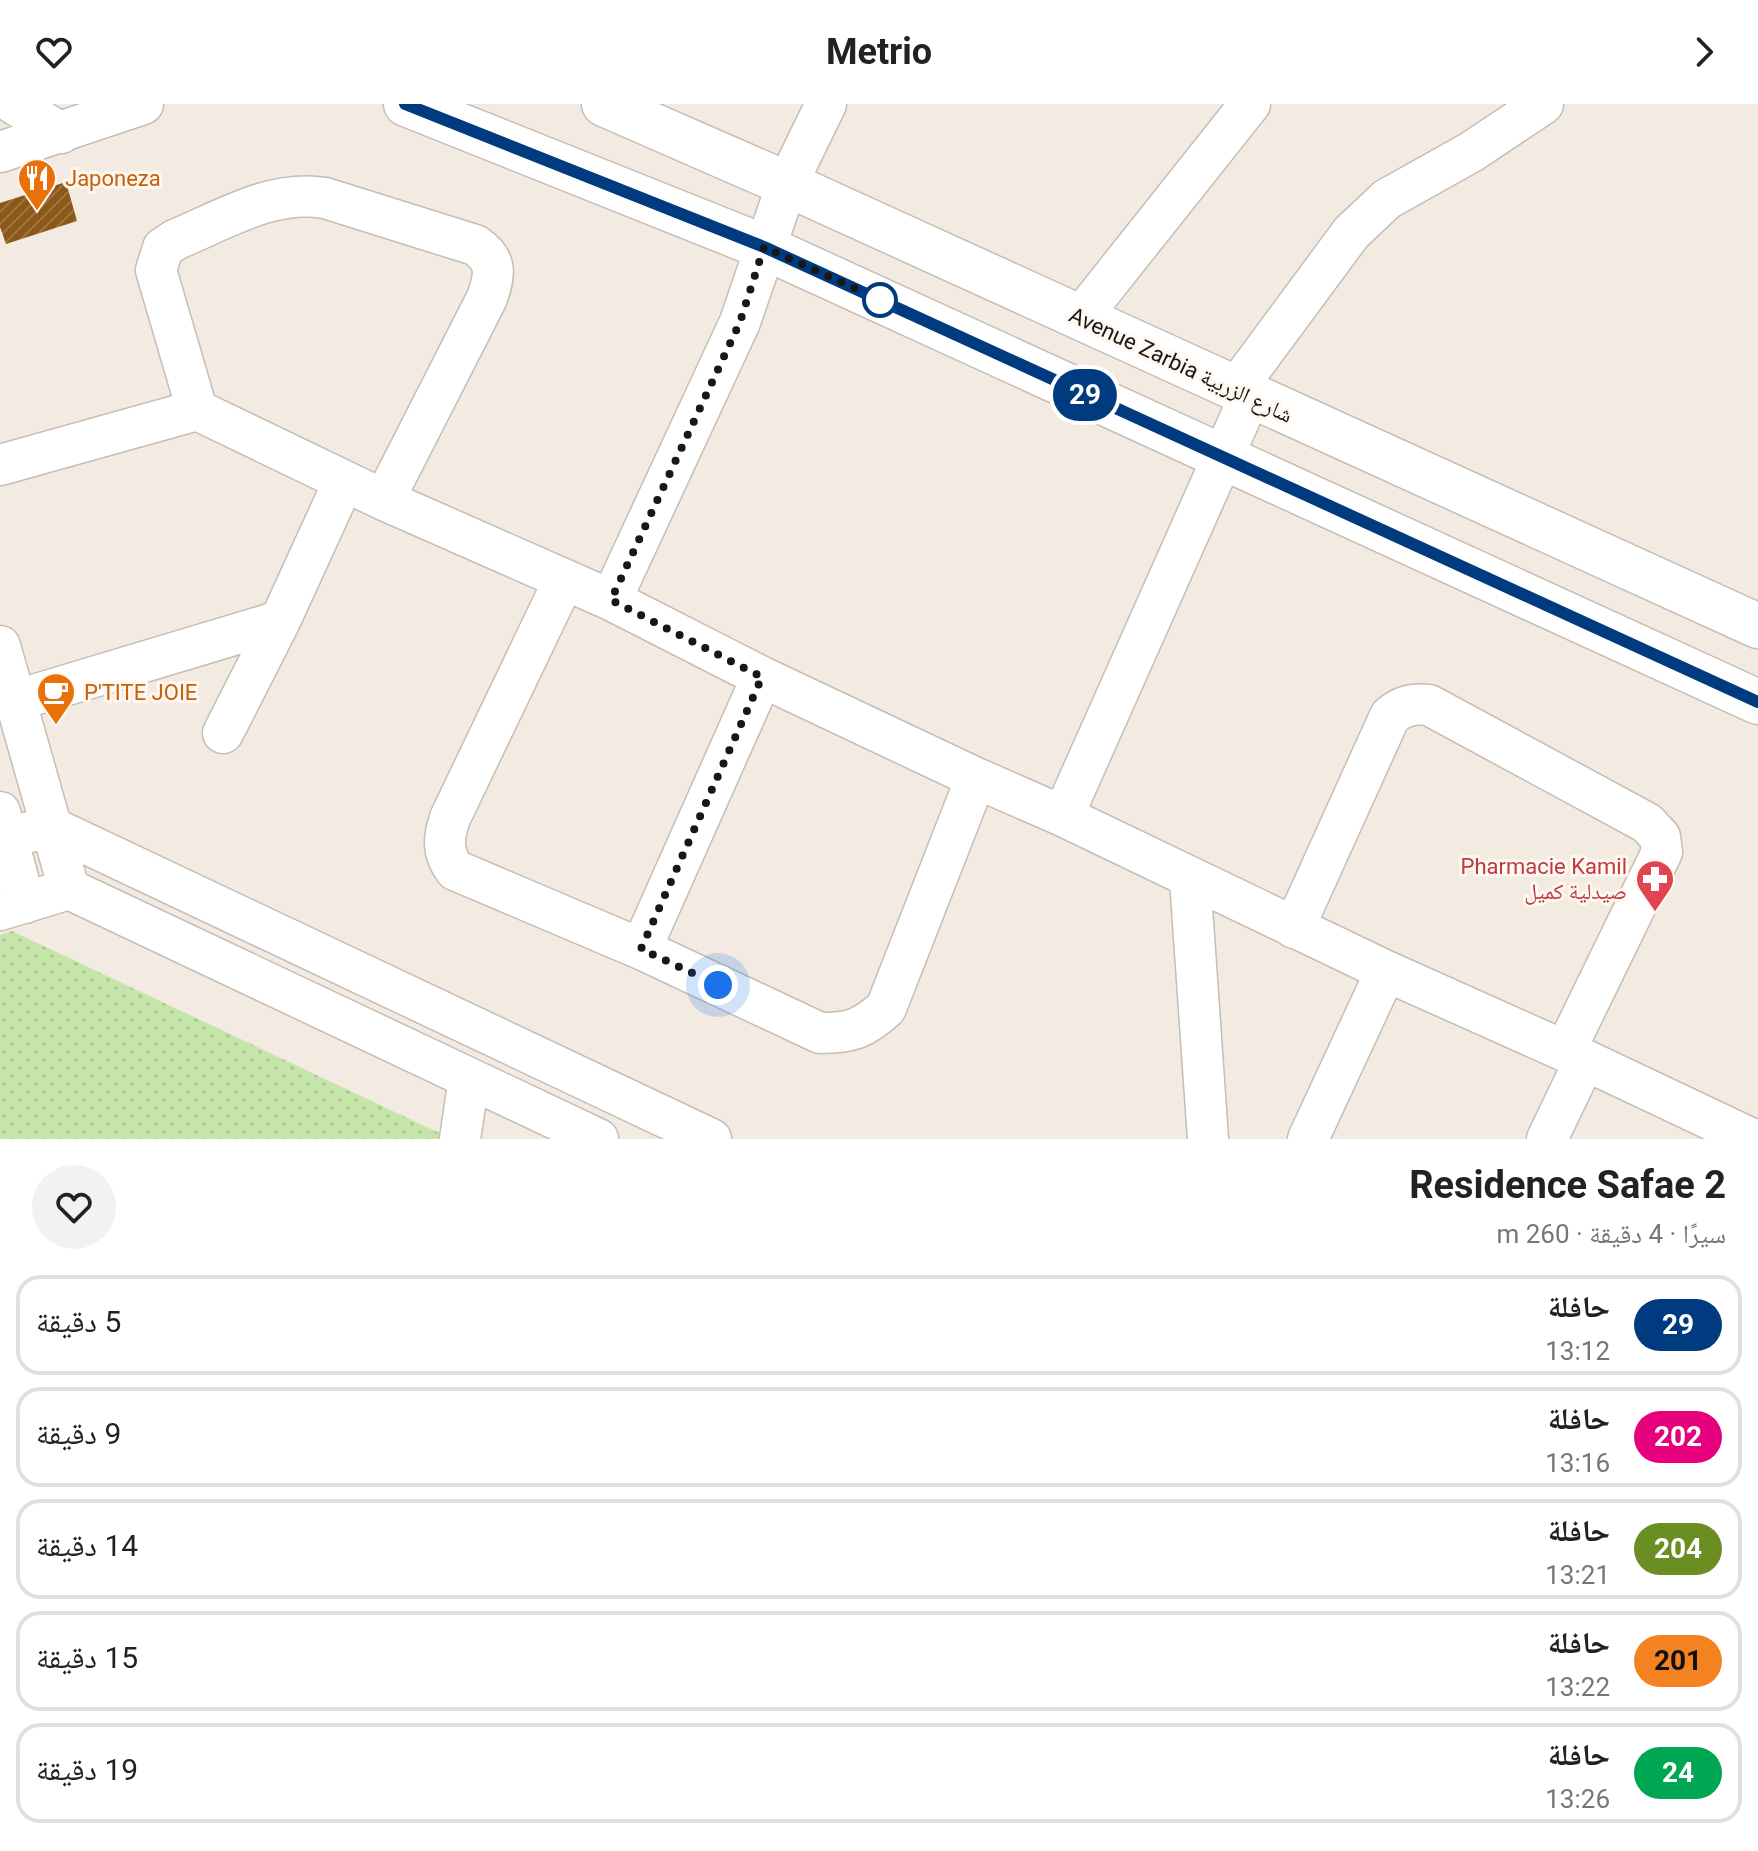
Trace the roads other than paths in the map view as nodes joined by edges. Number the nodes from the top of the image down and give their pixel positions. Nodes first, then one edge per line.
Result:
1 (14, 104) edge
2 (143, 104) edge
3 (406, 104) edge
4 (604, 104) edge
5 (826, 104) edge
6 (1250, 104) edge
7 (1543, 104) edge
8 (61, 133) junction
9 (0, 152) edge
10 (787, 184) junction
11 (764, 247) junction
12 (1080, 318) junction
13 (1242, 393) junction
14 (197, 410) junction
15 (1221, 458) junction
16 (0, 465) edge
17 (344, 481) junction
18 (384, 500) junction
19 (564, 580) junction
20 (611, 600) junction
21 (280, 621) junction
22 (1758, 626) edge
23 (0, 646) edge
24 (762, 677) junction
25 (17, 700) junction
26 (1758, 702) edge
27 (223, 733) dead end
28 (976, 778) junction
29 (1063, 816) junction
30 (51, 827) junction
31 (3, 829) edge
32 (1190, 879) junction
33 (69, 889) junction
34 (13, 906) edge
35 (1294, 928) junction
36 (641, 949) junction
37 (1386, 971) junction
38 (1575, 1056) junction
39 (469, 1078) junction
40 (460, 1139) edge
41 (598, 1139) edge
42 (711, 1139) edge
43 (1208, 1139) edge
44 (1308, 1139) edge
45 (1547, 1139) edge
46 (1752, 1139) edge

1 - 8 street
2 - 8 street
3 - 11 main road
4 - 10 main road, Avenue Zarbia شارع الزربية
5 - 10 street
6 - 12 street
7 - 13 street
8 - 9 street
10 - 11 street
10 - 12 main road, Avenue Zarbia شارع الزربية
11 - 15 main road
11 - 20 street
12 - 13 main road, Avenue Zarbia شارع الزربية
13 - 15 street
13 - 22 main road, Avenue Zarbia شارع الزربية
14 - 16 street
14 - 17 street
14 - 18 street
15 - 26 main road
15 - 29 street
17 - 18 street
17 - 21 street
18 - 19 street
19 - 20 street
19 - 36 street
20 - 24 street
21 - 25 street
21 - 27 street
23 - 25 street
24 - 28 street
24 - 36 street
25 - 30 street
28 - 29 street
28 - 36 street
29 - 32 street
30 - 31 street
30 - 33 street
30 - 42 street
31 - 34 street
32 - 35 street
32 - 43 street
33 - 34 street
33 - 39 street
35 - 37 street
35 - 38 street
37 - 38 street
37 - 44 street
38 - 45 street
38 - 46 street
39 - 40 street
39 - 41 street

